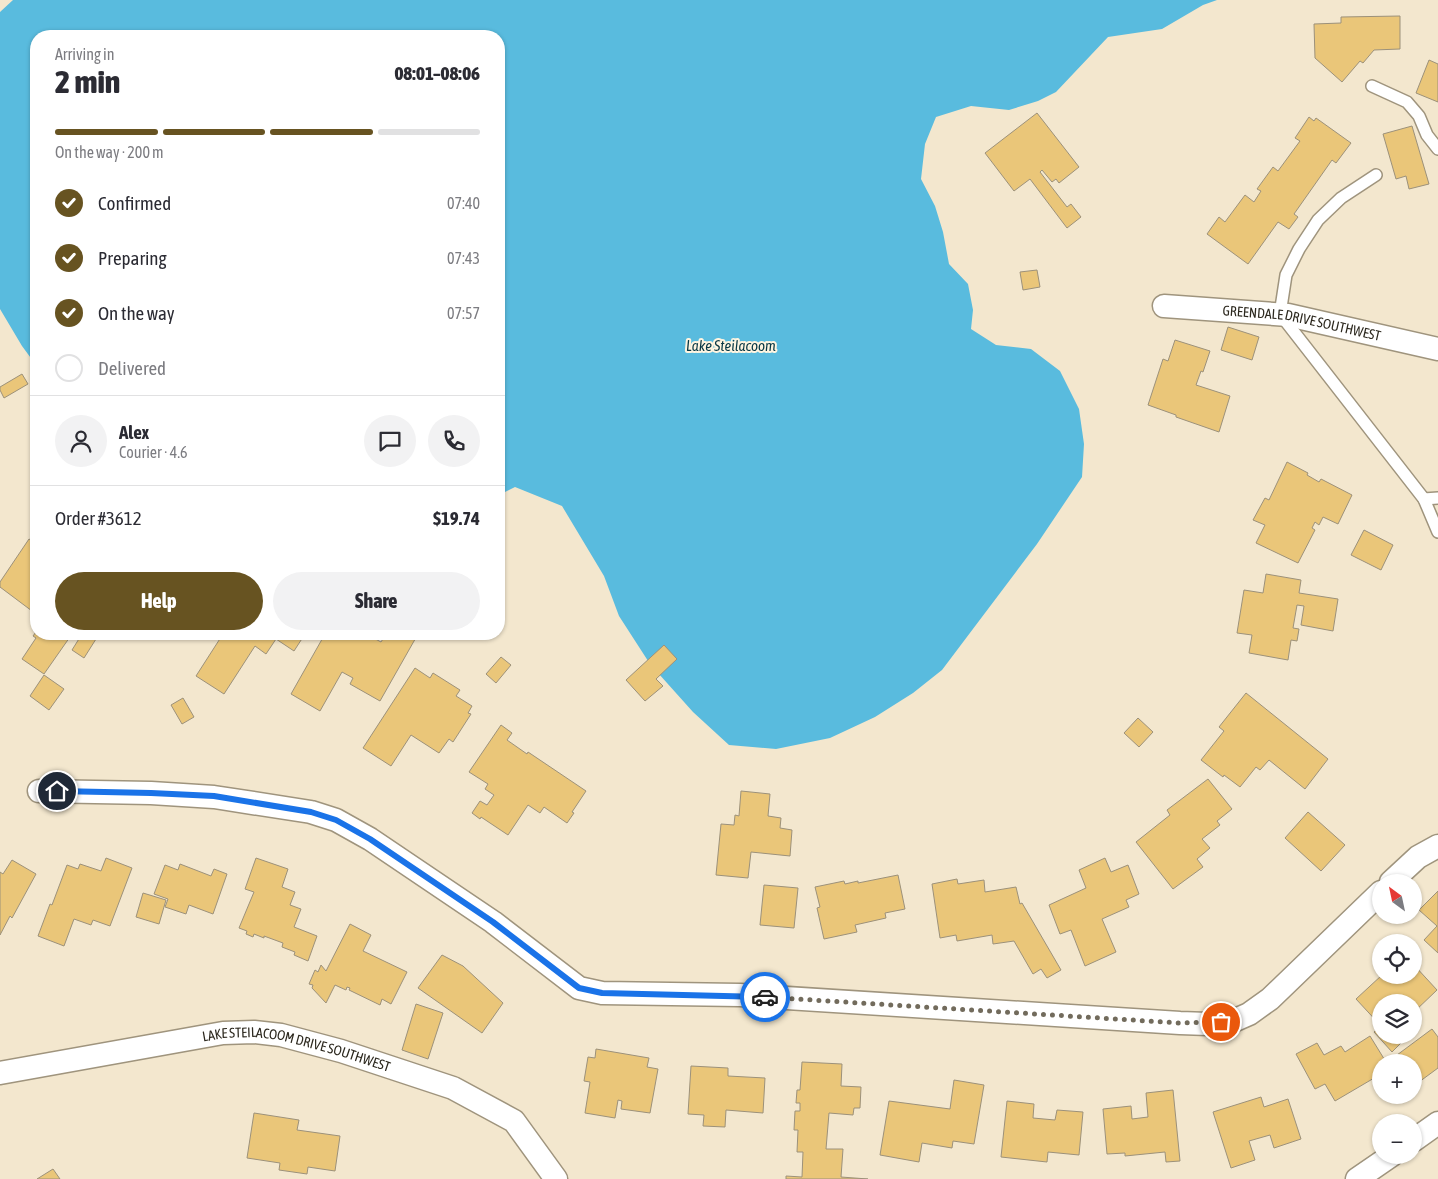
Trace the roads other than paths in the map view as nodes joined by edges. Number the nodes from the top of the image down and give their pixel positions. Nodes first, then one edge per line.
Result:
1 (1372, 86) dead end
2 (1438, 149) edge
3 (1376, 175) dead end
4 (1164, 306) dead end
5 (1280, 314) junction
6 (1438, 349) edge
7 (1424, 498) junction
8 (1438, 498) edge
9 (1438, 532) edge
10 (39, 791) dead end
11 (1438, 846) edge
12 (1400, 874) edge
13 (1372, 901) edge
14 (0, 1073) edge
15 (1438, 1123) edge
16 (1422, 1134) edge
17 (1379, 1164) edge
18 (556, 1179) edge
19 (1357, 1179) edge

1 - 2 lane
3 - 5 lane
4 - 5 street, GREENDALE DRIVE SOUTHWEST
5 - 6 street, GREENDALE DRIVE SOUTHWEST
5 - 7 lane
7 - 8 lane
7 - 9 lane
10 - 13 street
11 - 12 street
14 - 18 street, LAKE STEILACOOM DRIVE SOUTHWEST
15 - 16 street
17 - 19 street

